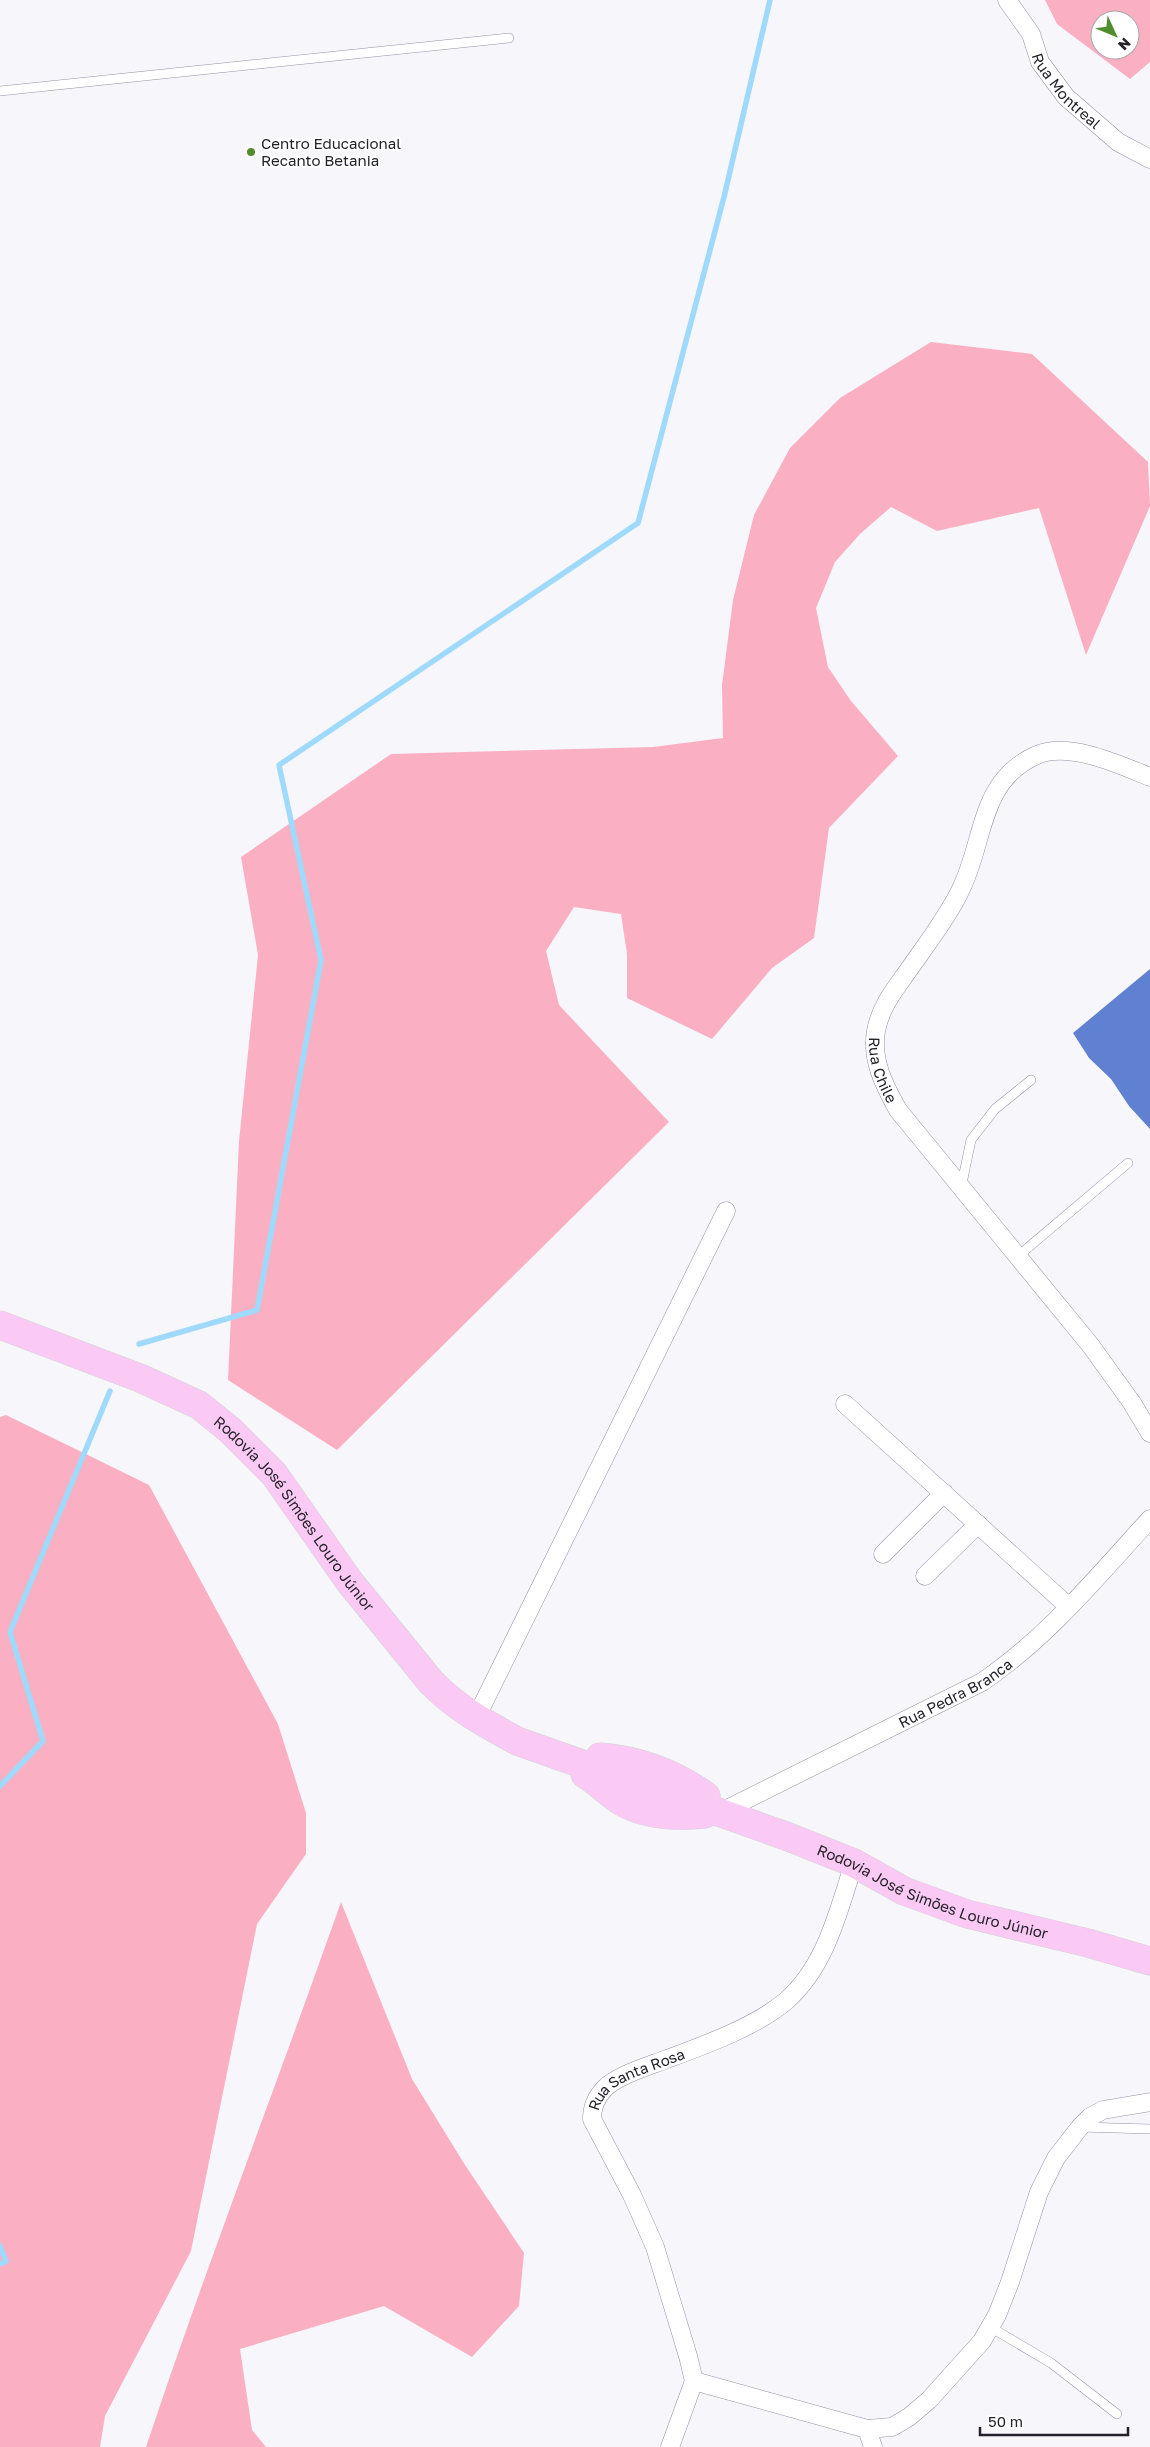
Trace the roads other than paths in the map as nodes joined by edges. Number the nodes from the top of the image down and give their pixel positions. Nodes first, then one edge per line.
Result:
1 (1006, 0) edge
2 (509, 38) dead end
3 (0, 91) edge
4 (1150, 159) edge
5 (1150, 777) edge
6 (1031, 1080) dead end
7 (1128, 1163) dead end
8 (961, 1188) junction
9 (726, 1212) dead end
10 (1017, 1258) junction
11 (0, 1325) edge
12 (845, 1404) dead end
13 (1150, 1433) edge
14 (944, 1493) junction
15 (1150, 1519) edge
16 (978, 1524) junction
17 (883, 1554) dead end
18 (925, 1576) dead end
19 (1069, 1607) junction
20 (476, 1718) junction
21 (552, 1754) junction
22 (719, 1813) junction
23 (854, 1863) junction
24 (1150, 1961) edge
25 (1150, 2102) edge
26 (1080, 2127) junction
27 (1150, 2129) edge
28 (990, 2327) junction
29 (694, 2381) junction
30 (1117, 2414) dead end
31 (866, 2429) junction
32 (670, 2447) edge
33 (874, 2447) edge

1 - 4 street, Rua Montreal
2 - 3 lane
5 - 8 street, Rua Chile
6 - 8 lane
7 - 10 lane
8 - 10 street, Rua Chile
9 - 20 street
10 - 13 street, Rua Chile
11 - 20 main road, Rodovia José Simões Louro Júnior
12 - 14 street
14 - 16 street
14 - 17 street
15 - 19 street, Rua Pedra Branca
16 - 18 street
16 - 19 street
19 - 22 street, Rua Pedra Branca
20 - 21 main road, Rodovia José Simões Louro Júnior
21 - 22 main road, Rodovia José Simões Louro Júnior
21 - 22 main road, Rodovia José Simões Louro Júnior
22 - 23 main road, Rodovia José Simões Louro Júnior
23 - 24 main road, Rodovia José Simões Louro Júnior
23 - 29 street, Rua Santa Rosa
25 - 26 street
26 - 27 lane
26 - 28 street
28 - 30 lane
28 - 31 street
29 - 31 street
29 - 32 street
31 - 33 street

